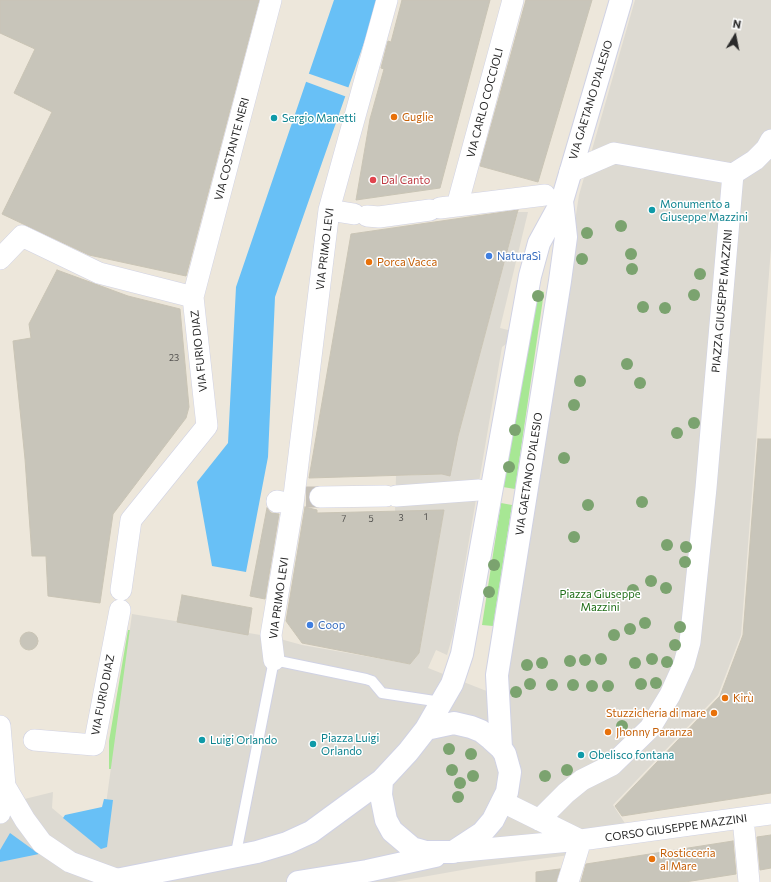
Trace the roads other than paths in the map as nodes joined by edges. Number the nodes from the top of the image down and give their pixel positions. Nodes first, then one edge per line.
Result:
1 (271, 0) edge
2 (387, 0) edge
3 (513, 0) edge
4 (621, 0) edge
5 (771, 140) edge
6 (570, 172) junction
7 (734, 174) junction
8 (553, 198) junction
9 (442, 208) junction
10 (329, 210) junction
11 (0, 259) edge
12 (193, 298) junction
13 (479, 490) dead end
14 (298, 500) junction
15 (274, 660) junction
16 (441, 702) junction
17 (426, 729) junction
18 (0, 732) edge
19 (501, 748) junction
20 (382, 780) junction
21 (5, 786) junction
22 (503, 802) junction
23 (0, 813) edge
24 (771, 814) edge
25 (743, 818) junction
26 (539, 820) junction
27 (581, 840) junction
28 (453, 852) junction
29 (235, 858) junction
30 (112, 881) edge
31 (298, 882) edge
32 (568, 882) edge
33 (749, 882) edge

1 - 12 street, VIA COSTANTE NERI
2 - 10 street, VIA PRIMO LEVI
3 - 9 street, VIA CARLO COCCIOLI
4 - 6 main road, VIA GAETANO D'ALESIO
5 - 7 street
6 - 7 street
6 - 8 main road, VIA GAETANO D'ALESIO
7 - 26 street, PIAZZA GIUSEPPE MAZZINI
8 - 9 street
8 - 16 main road, VIA GAETANO D'ALESIO
8 - 19 main road, VIA GAETANO D'ALESIO
9 - 10 street
10 - 14 street, VIA PRIMO LEVI
11 - 12 street, VIA FURIO DIAZ
12 - 18 street, VIA FURIO DIAZ
13 - 14 street
14 - 15 street, VIA PRIMO LEVI
15 - 16 lane
15 - 29 lane, VIA PRIMO LEVI
16 - 17 main road, VIA GAETANO D'ALESIO
17 - 19 main road
17 - 20 main road
18 - 21 street
19 - 22 main road
20 - 28 main road
20 - 29 main road
21 - 23 street
21 - 30 street
22 - 26 street
22 - 28 main road
24 - 25 street, CORSO GIUSEPPE MAZZINI
25 - 27 street, CORSO GIUSEPPE MAZZINI
25 - 33 street
26 - 27 street
27 - 28 street, CORSO GIUSEPPE MAZZINI
27 - 32 street
28 - 31 main road
29 - 30 main road

